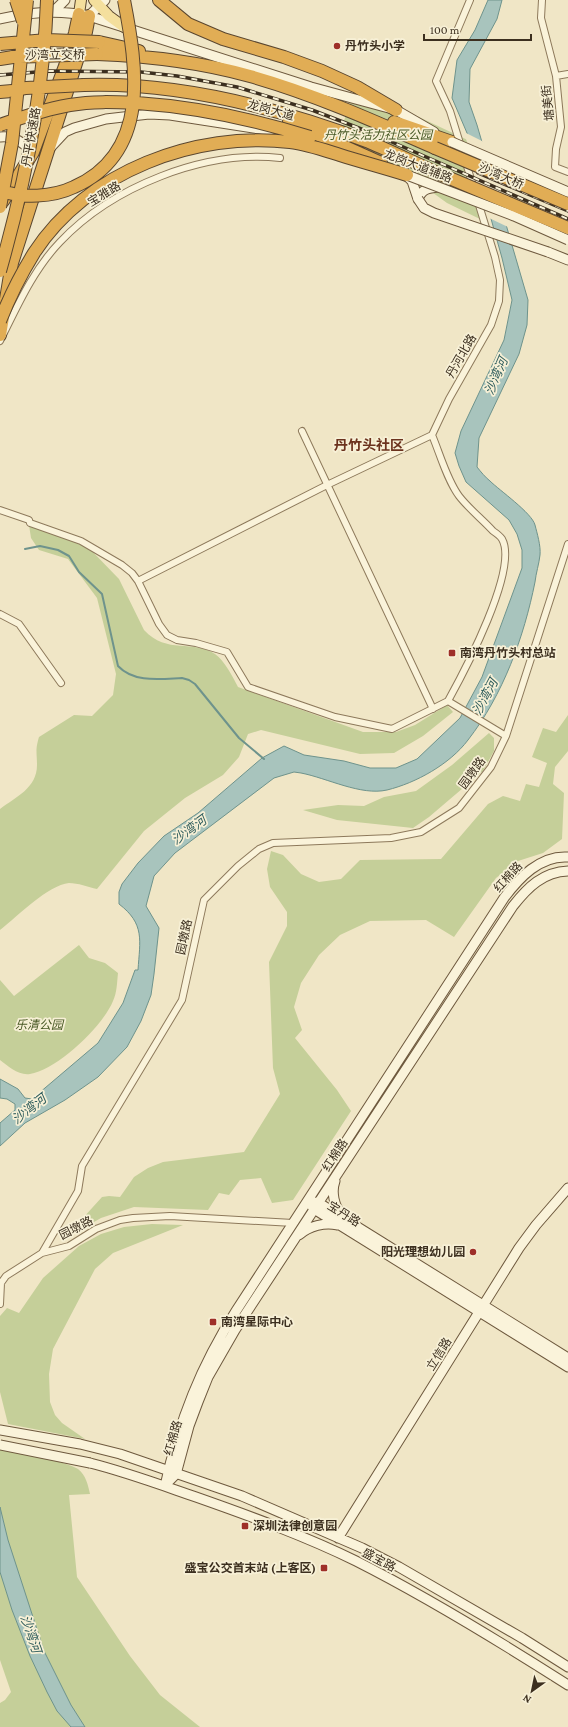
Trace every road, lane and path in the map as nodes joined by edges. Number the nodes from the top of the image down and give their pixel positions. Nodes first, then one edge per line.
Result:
1 (16, 0) edge
2 (27, 0) edge
3 (47, 0) edge
4 (65, 0) edge
5 (81, 0) edge
6 (125, 0) edge
7 (159, 0) edge
8 (470, 0) edge
9 (542, 0) edge
10 (97, 1) edge
11 (47, 13) junction
12 (59, 13) junction
13 (0, 19) edge
14 (80, 22) junction
15 (25, 27) junction
16 (124, 27) junction
17 (155, 36) junction
18 (0, 44) edge
19 (98, 48) junction
20 (0, 59) edge
21 (568, 74) edge
22 (556, 76) junction
23 (6, 91) edge
24 (251, 105) junction
25 (341, 107) junction
26 (396, 110) junction
27 (0, 125) edge
28 (0, 137) edge
29 (310, 137) junction
30 (452, 142) junction
31 (50, 148) junction
32 (434, 148) joint
33 (33, 152) junction
34 (280, 158) dead end
35 (568, 172) edge
36 (407, 175) junction
37 (446, 177) joint
38 (438, 187) junction
39 (0, 190) edge
40 (568, 192) edge
41 (418, 199) junction
42 (568, 204) edge
43 (0, 206) edge
44 (514, 216) junction
45 (568, 229) edge
46 (568, 240) edge
47 (568, 260) edge
48 (6, 270) edge
49 (35, 275) junction
50 (0, 321) edge
51 (0, 335) edge
52 (0, 341) edge
53 (302, 431) dead end
54 (432, 435) junction
55 (327, 485) junction
56 (0, 510) edge
57 (568, 544) edge
58 (138, 581) junction
59 (0, 614) edge
60 (61, 683) dead end
61 (448, 701) junction
62 (432, 709) junction
63 (506, 736) junction
64 (568, 857) edge
65 (568, 871) edge
66 (336, 1175) junction
67 (568, 1188) edge
68 (308, 1200) junction
69 (316, 1206) junction
70 (293, 1223) junction
71 (344, 1223) junction
72 (294, 1240) junction
73 (42, 1253) junction
74 (0, 1304) edge
75 (481, 1308) junction
76 (568, 1358) edge
77 (568, 1367) edge
78 (0, 1430) edge
79 (0, 1445) edge
80 (172, 1472) junction
81 (164, 1486) junction
82 (338, 1538) junction
83 (568, 1667) edge
84 (568, 1685) edge

1 - 15 highway, bridge
2 - 15 highway, 丹平快速路, bridge
3 - 48 highway, 丹平快速路, bridge
4 - 11 main road
5 - 14 main road
6 - 17 main road
6 - 39 highway, bridge
7 - 26 highway
8 - 54 street, 丹河北路
9 - 22 street, 塘美街
10 - 14 main road
10 - 16 main road
11 - 12 main road
11 - 13 main road
12 - 14 main road
12 - 14 main road
14 - 16 main road
14 - 31 highway
14 - 33 highway
15 - 43 highway, 丹平快速路, bridge
16 - 17 main road
17 - 26 main road
18 - 19 highway, bridge
19 - 20 highway, 沙湾立交桥, bridge
19 - 25 highway, 龙岗大道
21 - 22 street
22 - 35 street, 塘美街
23 - 24 highway, 龙岗大道, bridge
24 - 36 highway
24 - 37 highway, 龙岗大道
25 - 30 highway
25 - 32 highway, 龙岗大道
26 - 30 main road
27 - 29 highway, bridge
28 - 33 main road
29 - 31 main road, 龙岗大道辅路
29 - 36 main road, 龙岗大道辅路
30 - 40 main road, bridge
31 - 48 highway
32 - 42 highway, 沙湾大桥, bridge
33 - 43 highway
34 - 49 street, 宝雅路
36 - 38 main road, 龙岗大道辅路, bridge
36 - 41 main road
36 - 50 highway, bridge
37 - 45 highway, 沙湾大桥, bridge
38 - 41 main road
38 - 44 main road, 龙岗大道辅路, bridge
41 - 47 main road, bridge
44 - 45 highway, bridge
44 - 46 main road, 龙岗大道辅路, bridge
48 - 49 street
48 - 51 highway
49 - 52 street, 宝雅路
53 - 55 street
54 - 55 street
54 - 61 street
55 - 58 street
55 - 62 street
56 - 58 street
57 - 63 street, 园墩路
58 - 62 street
59 - 60 street
61 - 62 street
61 - 63 street
63 - 73 street, 园墩路
64 - 68 main road, 红棉路
65 - 66 main road, 红棉路
66 - 69 main road, 红棉路
66 - 71 main road
67 - 75 main road, 立信路
68 - 69 main road, 宝丹路
68 - 70 main road, 红棉路
69 - 71 main road, 宝丹路
69 - 72 main road, 红棉路
70 - 73 street, 园墩路
70 - 80 main road, 红棉路
71 - 72 main road
71 - 75 main road, 宝丹路
72 - 80 main road, 红棉路
73 - 74 street
75 - 76 main road, 宝丹路
75 - 77 main road, 宝丹路
75 - 82 main road, 立信路
78 - 80 main road, 红棉路
79 - 81 main road, bridge
80 - 81 main road, 红棉路
80 - 82 main road, 盛宝路
81 - 84 main road, 盛宝路
82 - 83 main road, 盛宝路

